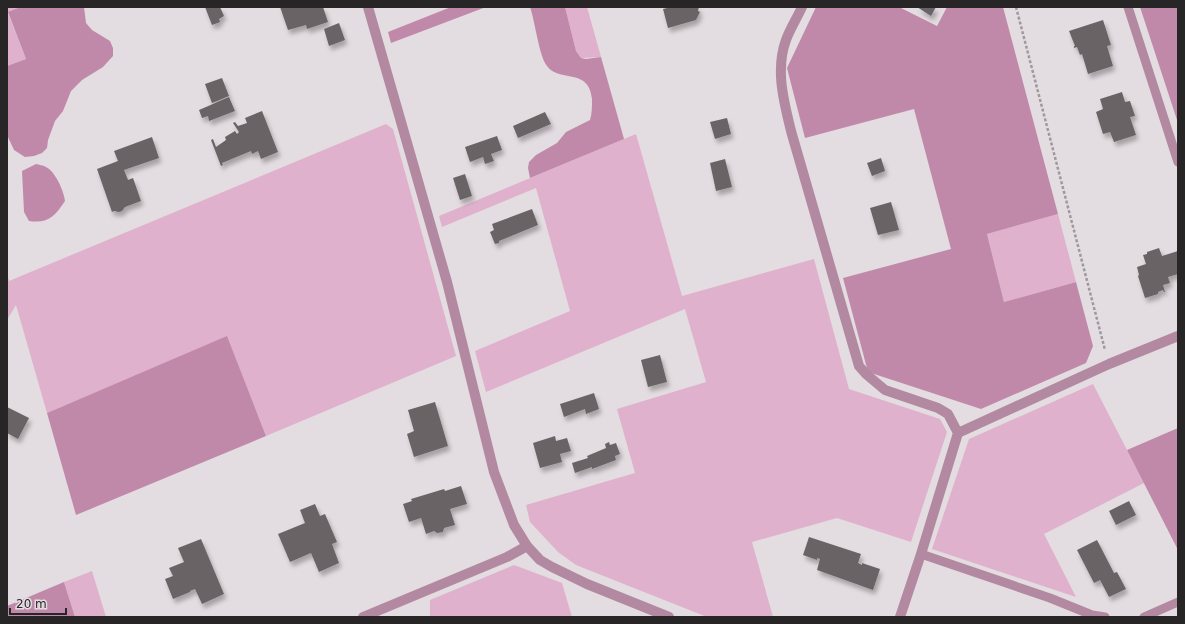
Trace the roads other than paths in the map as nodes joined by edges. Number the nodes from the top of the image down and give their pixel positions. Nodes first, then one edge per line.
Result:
1 (368, 7) edge
2 (802, 7) edge
3 (1128, 7) edge
4 (1178, 162) edge
5 (1178, 336) edge
6 (958, 433) junction
7 (527, 546) junction
8 (921, 554) junction
9 (1178, 602) edge
10 (363, 617) edge
11 (669, 617) edge
12 (900, 617) edge
13 (1105, 617) edge
14 (1144, 617) edge

1 - 7 street
2 - 6 street
3 - 4 lane
5 - 6 street
6 - 8 street
7 - 10 street
7 - 11 street
8 - 12 street
8 - 13 lane
9 - 14 lane

